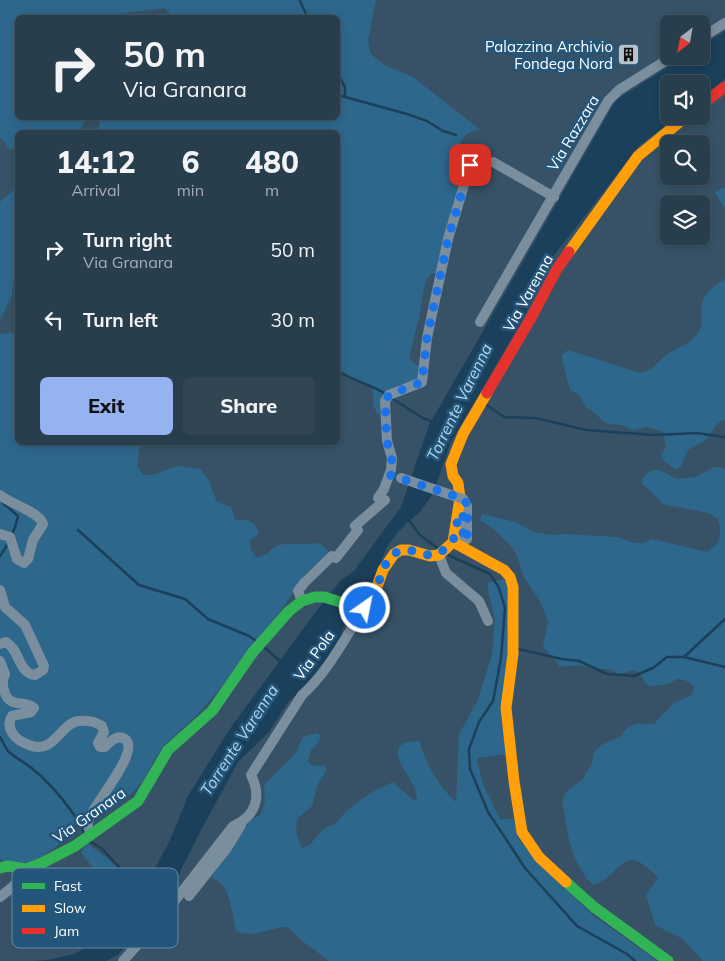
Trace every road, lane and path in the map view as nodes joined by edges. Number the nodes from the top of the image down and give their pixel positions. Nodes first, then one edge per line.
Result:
1 (725, 23) edge
2 (710, 32) edge
3 (660, 64) edge
4 (725, 87) edge
5 (710, 98) edge
6 (676, 125) edge
7 (493, 162) dead end
8 (470, 165) dead end
9 (554, 197) junction
10 (480, 322) dead end
11 (392, 475) junction
12 (0, 495) edge
13 (458, 513) junction
14 (0, 534) edge
15 (452, 543) junction
16 (439, 555) junction
17 (0, 590) edge
18 (302, 601) junction
19 (362, 608) junction
20 (488, 620) dead end
21 (0, 644) edge
22 (0, 661) edge
23 (242, 822) junction
24 (91, 834) junction
25 (42, 863) junction
26 (0, 868) edge
27 (20, 868) edge
28 (29, 868) edge
29 (36, 868) edge
30 (12, 887) edge
31 (189, 896) dead end
32 (0, 897) edge
33 (178, 897) edge
34 (135, 948) edge
35 (123, 961) edge
36 (668, 961) edge

1 - 2 street
3 - 9 street, Via Razzara
4 - 5 street
6 - 13 street, Via Varenna
7 - 9 street, Via Razzara
8 - 11 street
9 - 10 street, Via Razzara
11 - 13 street, bridge
11 - 18 street
12 - 14 street
13 - 15 street, Via Varenna
15 - 16 street
15 - 36 street
16 - 19 street
16 - 20 street
17 - 21 street
18 - 19 street, Via Granara
18 - 24 street, Via Granara
19 - 23 street, Via Pola
22 - 24 street
23 - 31 street, Via Pola
23 - 33 street, Via Pola
24 - 25 street, Via Granara
25 - 28 street
25 - 29 street, Via Granara
26 - 27 street
30 - 32 street, Via Granara
34 - 35 street, Via Pola

